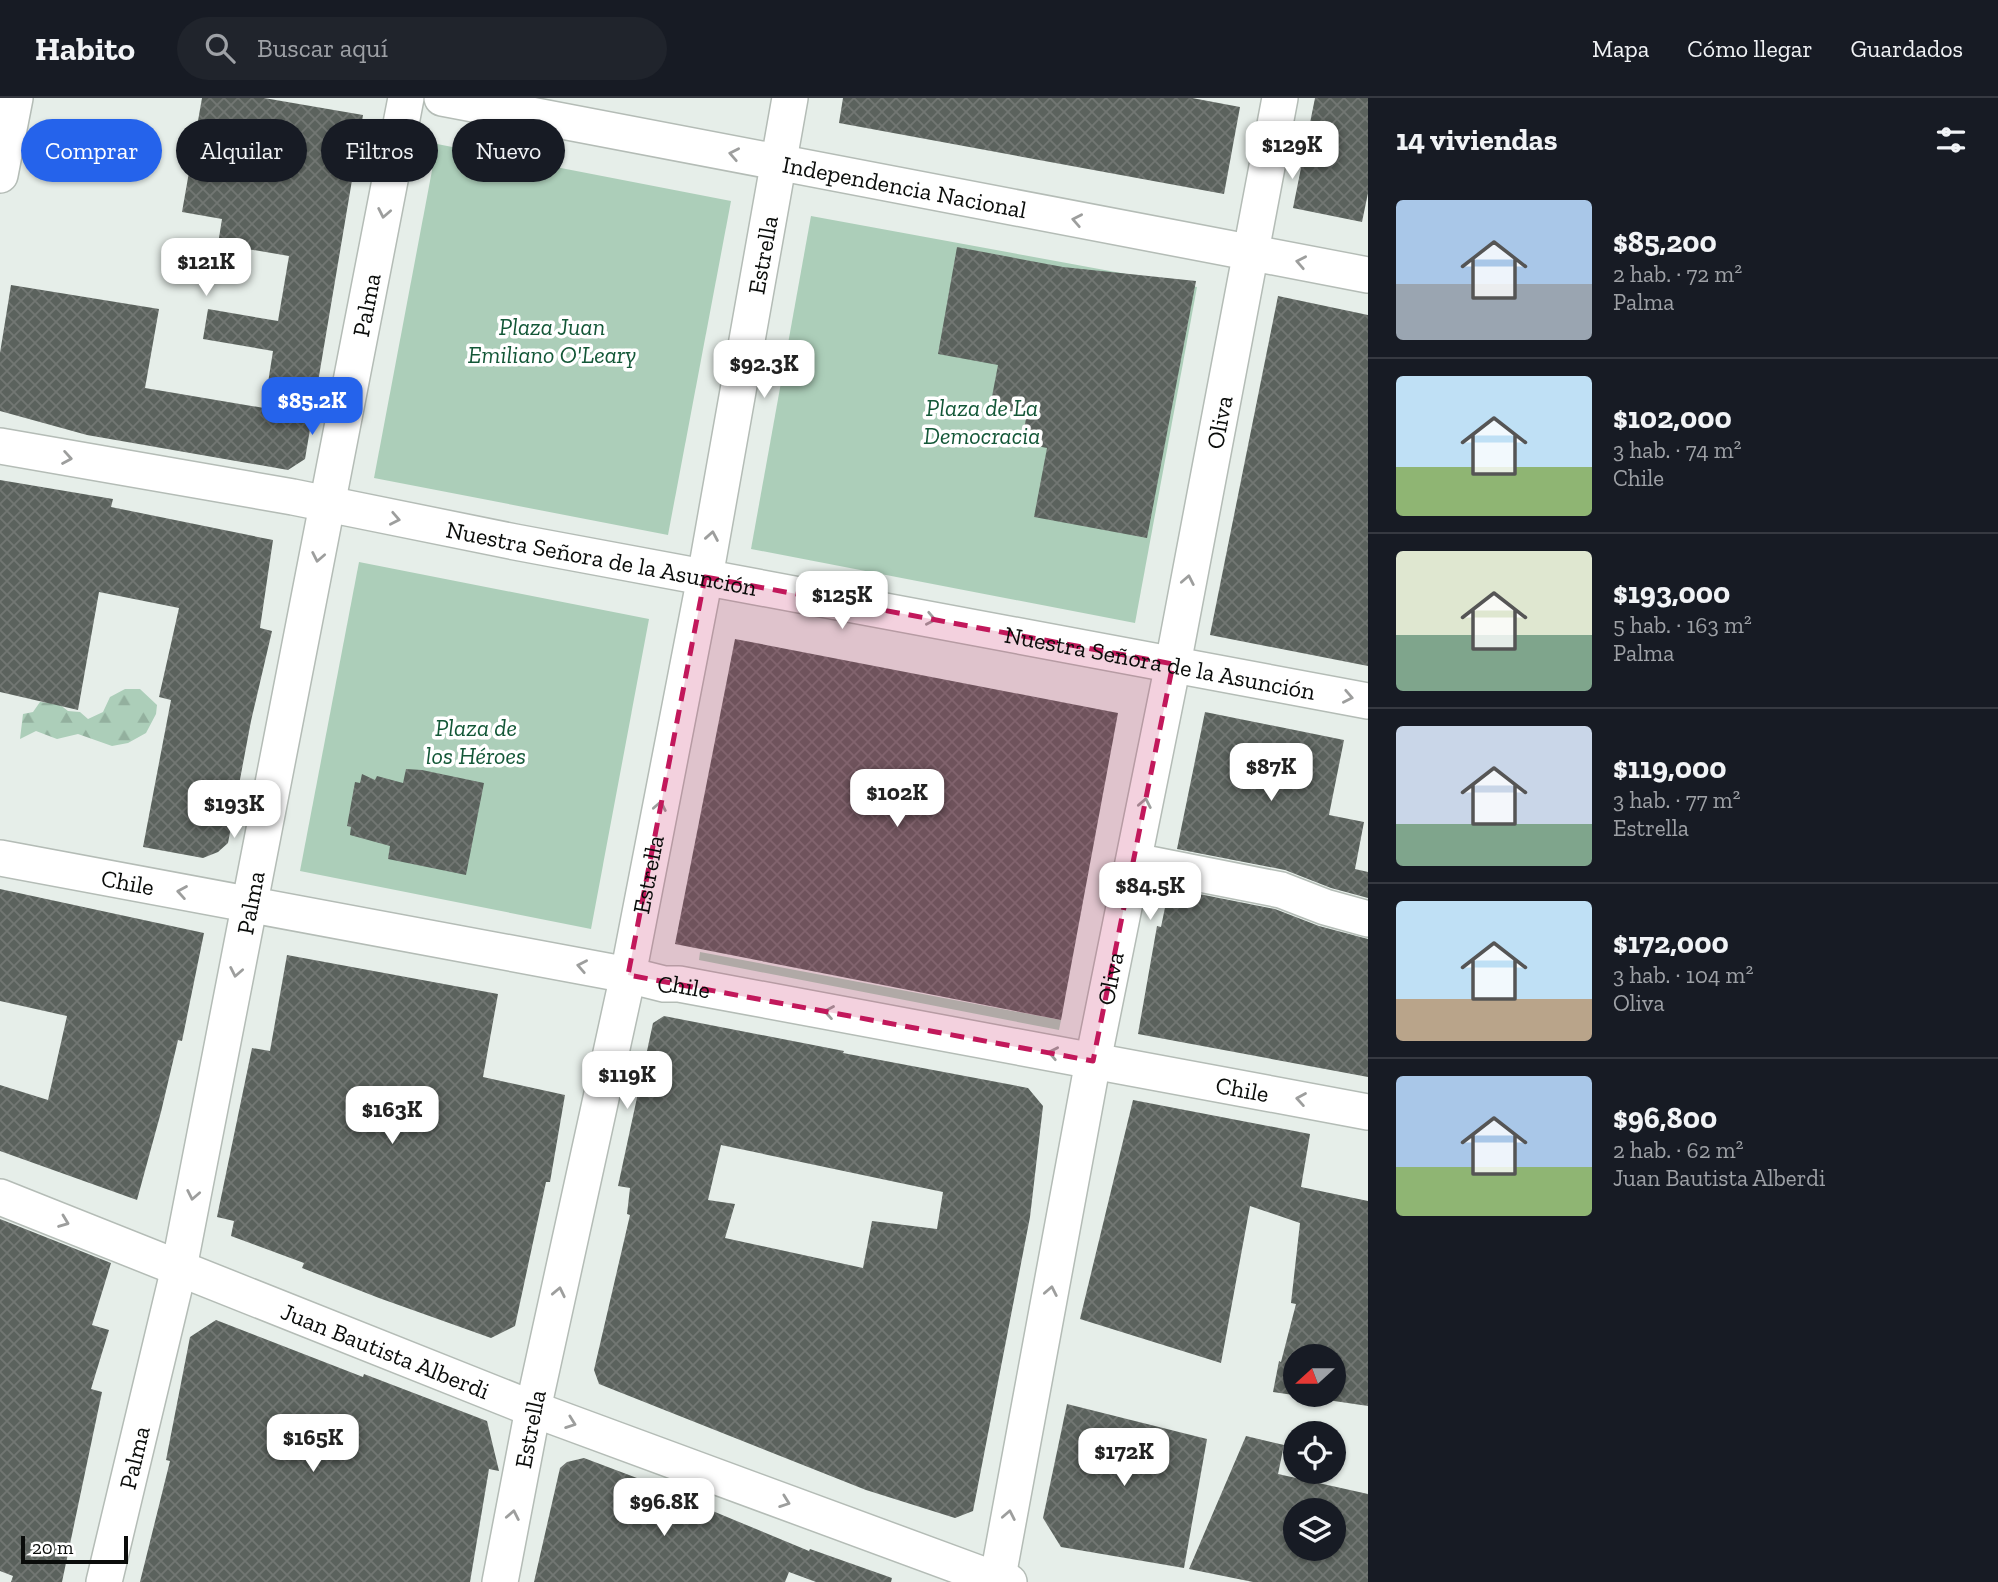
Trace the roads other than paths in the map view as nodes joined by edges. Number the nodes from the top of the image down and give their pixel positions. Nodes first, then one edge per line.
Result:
1 (15, 98) edge
2 (406, 98) edge
3 (442, 98) edge
4 (790, 98) edge
5 (1280, 98) edge
6 (777, 162) junction
7 (0, 175) edge
8 (1250, 252) junction
9 (1368, 275) edge
10 (0, 446) edge
11 (328, 506) junction
12 (705, 577) junction
13 (1172, 664) junction
14 (1368, 701) edge
15 (0, 858) edge
16 (1134, 861) junction
17 (249, 905) junction
18 (1368, 919) edge
19 (628, 975) junction
20 (1093, 1061) junction
21 (1368, 1112) edge
22 (0, 1197) edge
23 (179, 1268) junction
24 (533, 1409) junction
25 (1001, 1581) edge
26 (104, 1582) edge
27 (500, 1582) edge

1 - 7 street
2 -> 11 street, Palma
6 -> 3 street, Independencia Nacional
4 - 6 street, Estrella
5 - 8 street, Oliva
8 -> 6 street, Independencia Nacional
12 -> 6 street, Estrella
9 -> 8 street, Independencia Nacional
13 -> 8 street, Oliva
10 -> 11 street, Nuestra Señora de la Asunción
11 -> 12 street, Nuestra Señora de la Asunción
11 -> 17 street, Palma
12 -> 13 street, Nuestra Señora de la Asunción
19 -> 12 street, Estrella
13 -> 14 street, Nuestra Señora de la Asunción
16 -> 13 street, Oliva
17 -> 15 street, Chile
16 - 18 street
16 - 20 street, Oliva
19 -> 17 street, Chile
17 -> 23 street, Palma
20 -> 19 street, Chile
24 -> 19 street, Estrella
21 -> 20 street, Chile
25 -> 20 street, Oliva
22 -> 23 street, Juan Bautista Alberdi
23 - 24 street, Juan Bautista Alberdi
23 - 26 street, Palma
24 -> 25 street, Juan Bautista Alberdi
27 -> 24 street, Estrella

